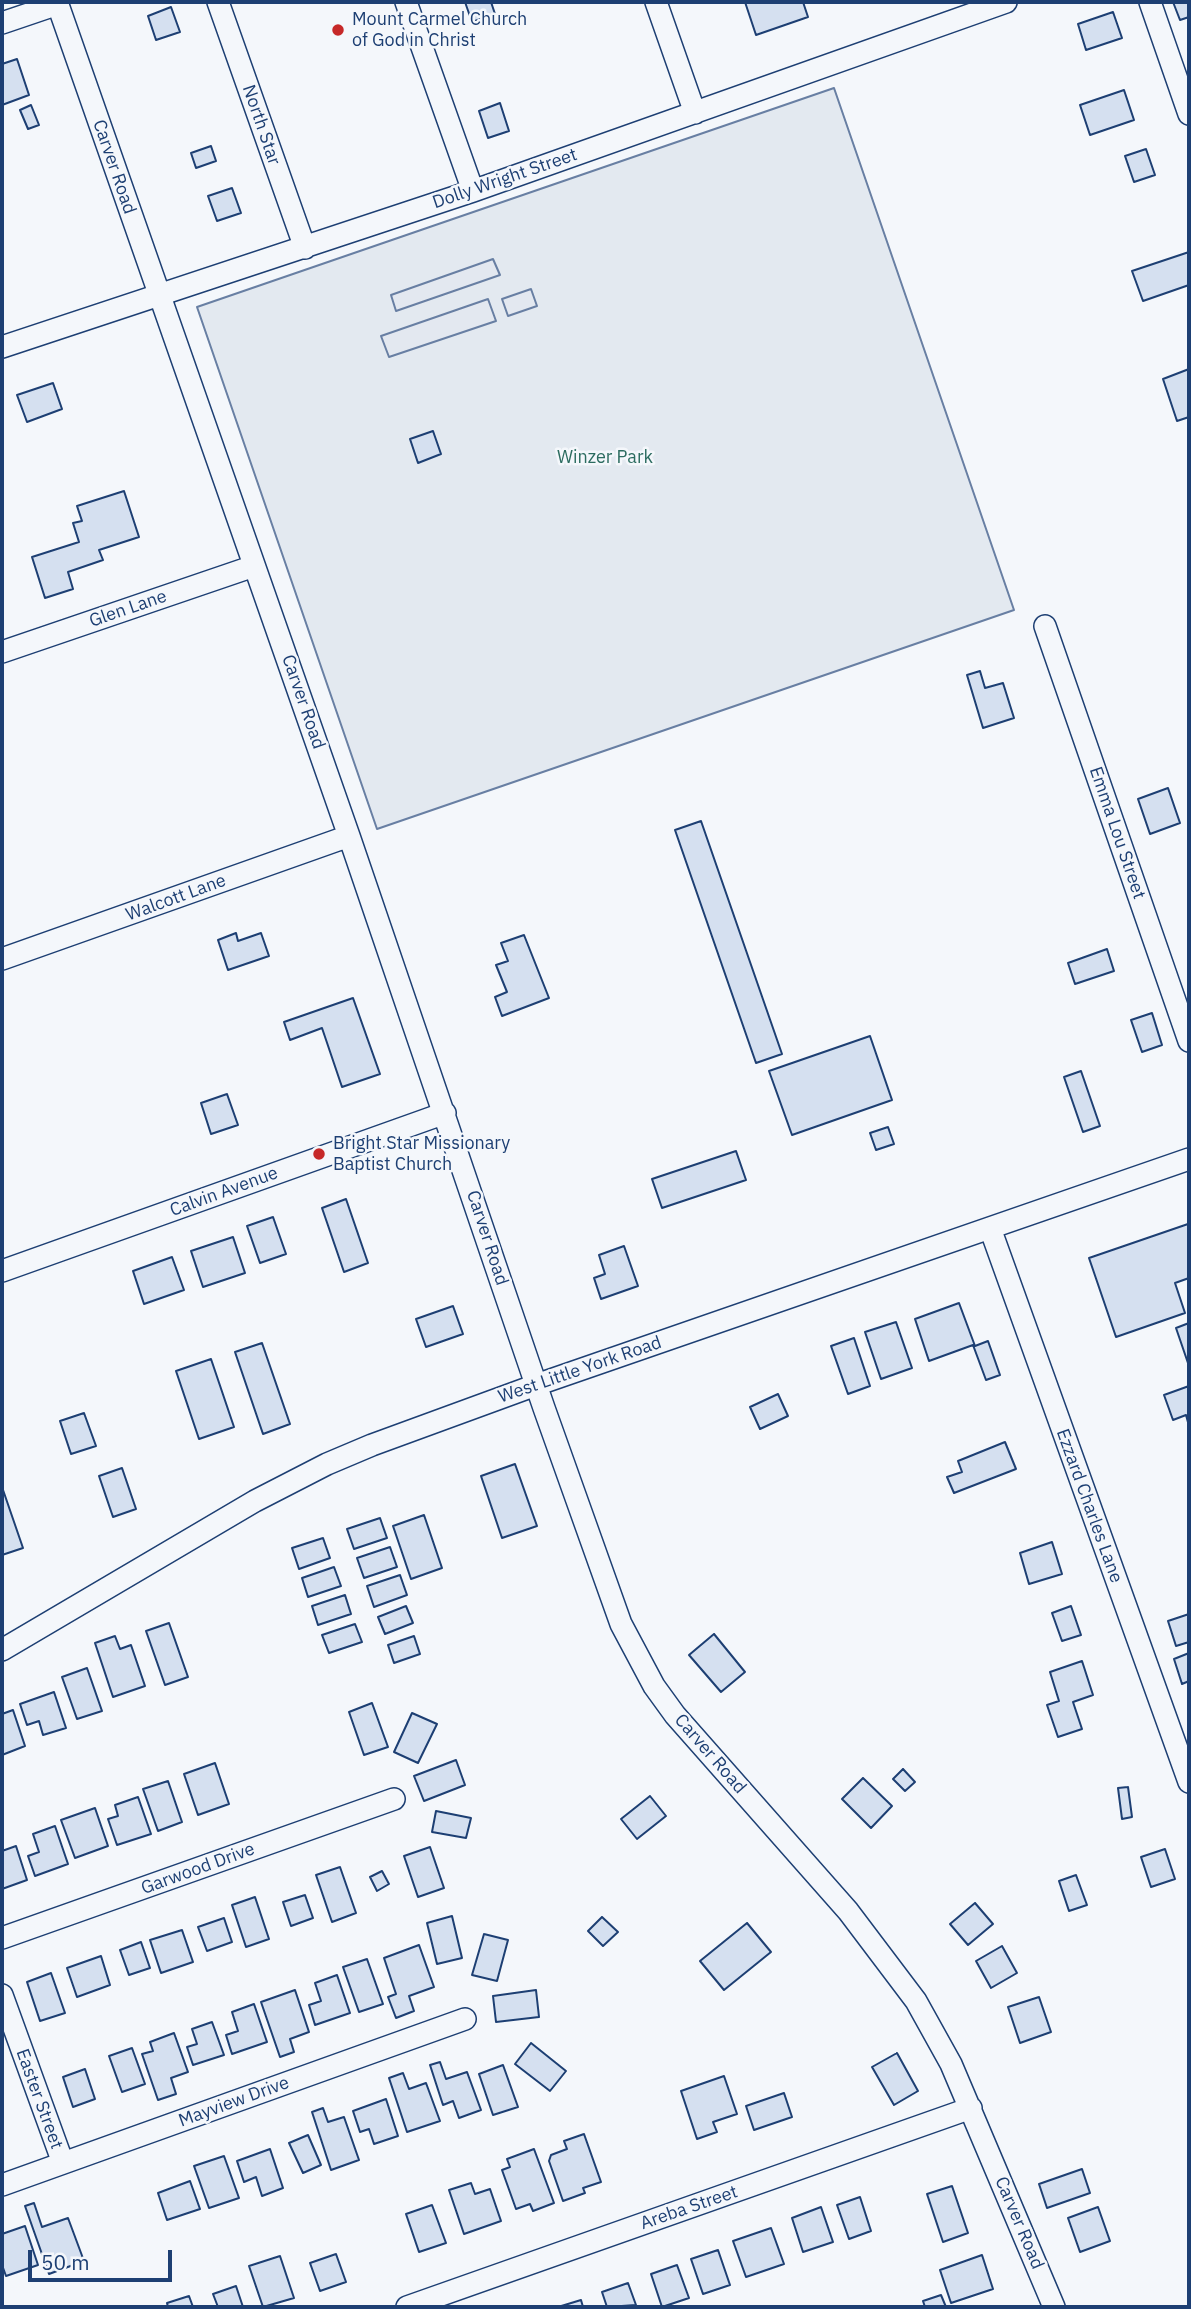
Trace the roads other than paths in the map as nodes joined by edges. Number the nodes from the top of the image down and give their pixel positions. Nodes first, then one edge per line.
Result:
1 (218, 2) edge
2 (406, 2) edge
3 (656, 2) edge
4 (1004, 2) edge
5 (1150, 2) edge
6 (58, 3) edge
7 (2, 23) edge
8 (695, 113) junction
9 (1189, 114) edge
10 (472, 191) junction
11 (304, 248) junction
12 (159, 296) junction
13 (2, 347) edge
14 (254, 566) junction
15 (1045, 626) dead end
16 (2, 652) edge
17 (349, 836) junction
18 (2, 959) edge
19 (1189, 1041) edge
20 (445, 1113) junction
21 (1189, 1159) edge
22 (990, 1228) junction
23 (2, 1271) edge
24 (536, 1385) junction
25 (2, 1650) edge
26 (1189, 1782) edge
27 (394, 1799) dead end
28 (2, 1938) edge
29 (2, 1995) edge
30 (466, 2018) dead end
31 (971, 2109) junction
32 (63, 2163) junction
33 (2, 2185) edge
34 (407, 2307) edge
35 (1054, 2307) edge

1 - 11 street, North Star
2 - 10 street
3 - 8 street
4 - 8 street, Dolly Wright Street
5 - 9 street
6 - 7 street
6 - 12 street, Carver Road
8 - 10 street, Dolly Wright Street
10 - 11 street, Dolly Wright Street
11 - 12 street, Dolly Wright Street
12 - 13 street, Dolly Wright Street
12 - 14 street, Carver Road
14 - 16 street, Glen Lane
14 - 17 street, Carver Road
15 - 19 street, Emma Lou Street
17 - 18 street, Walcott Lane
17 - 20 street, Carver Road
20 - 23 street, Calvin Avenue
20 - 24 street, Carver Road
21 - 22 street, West Little York Road
22 - 24 street, West Little York Road
22 - 26 street, Ezzard Charles Lane
24 - 25 street, West Little York Road
24 - 31 street, Carver Road
27 - 28 street, Garwood Drive
29 - 32 street, Easter Street
30 - 32 street, Mayview Drive
31 - 34 street, Areba Street
31 - 35 street, Carver Road
32 - 33 street, Mayview Drive

